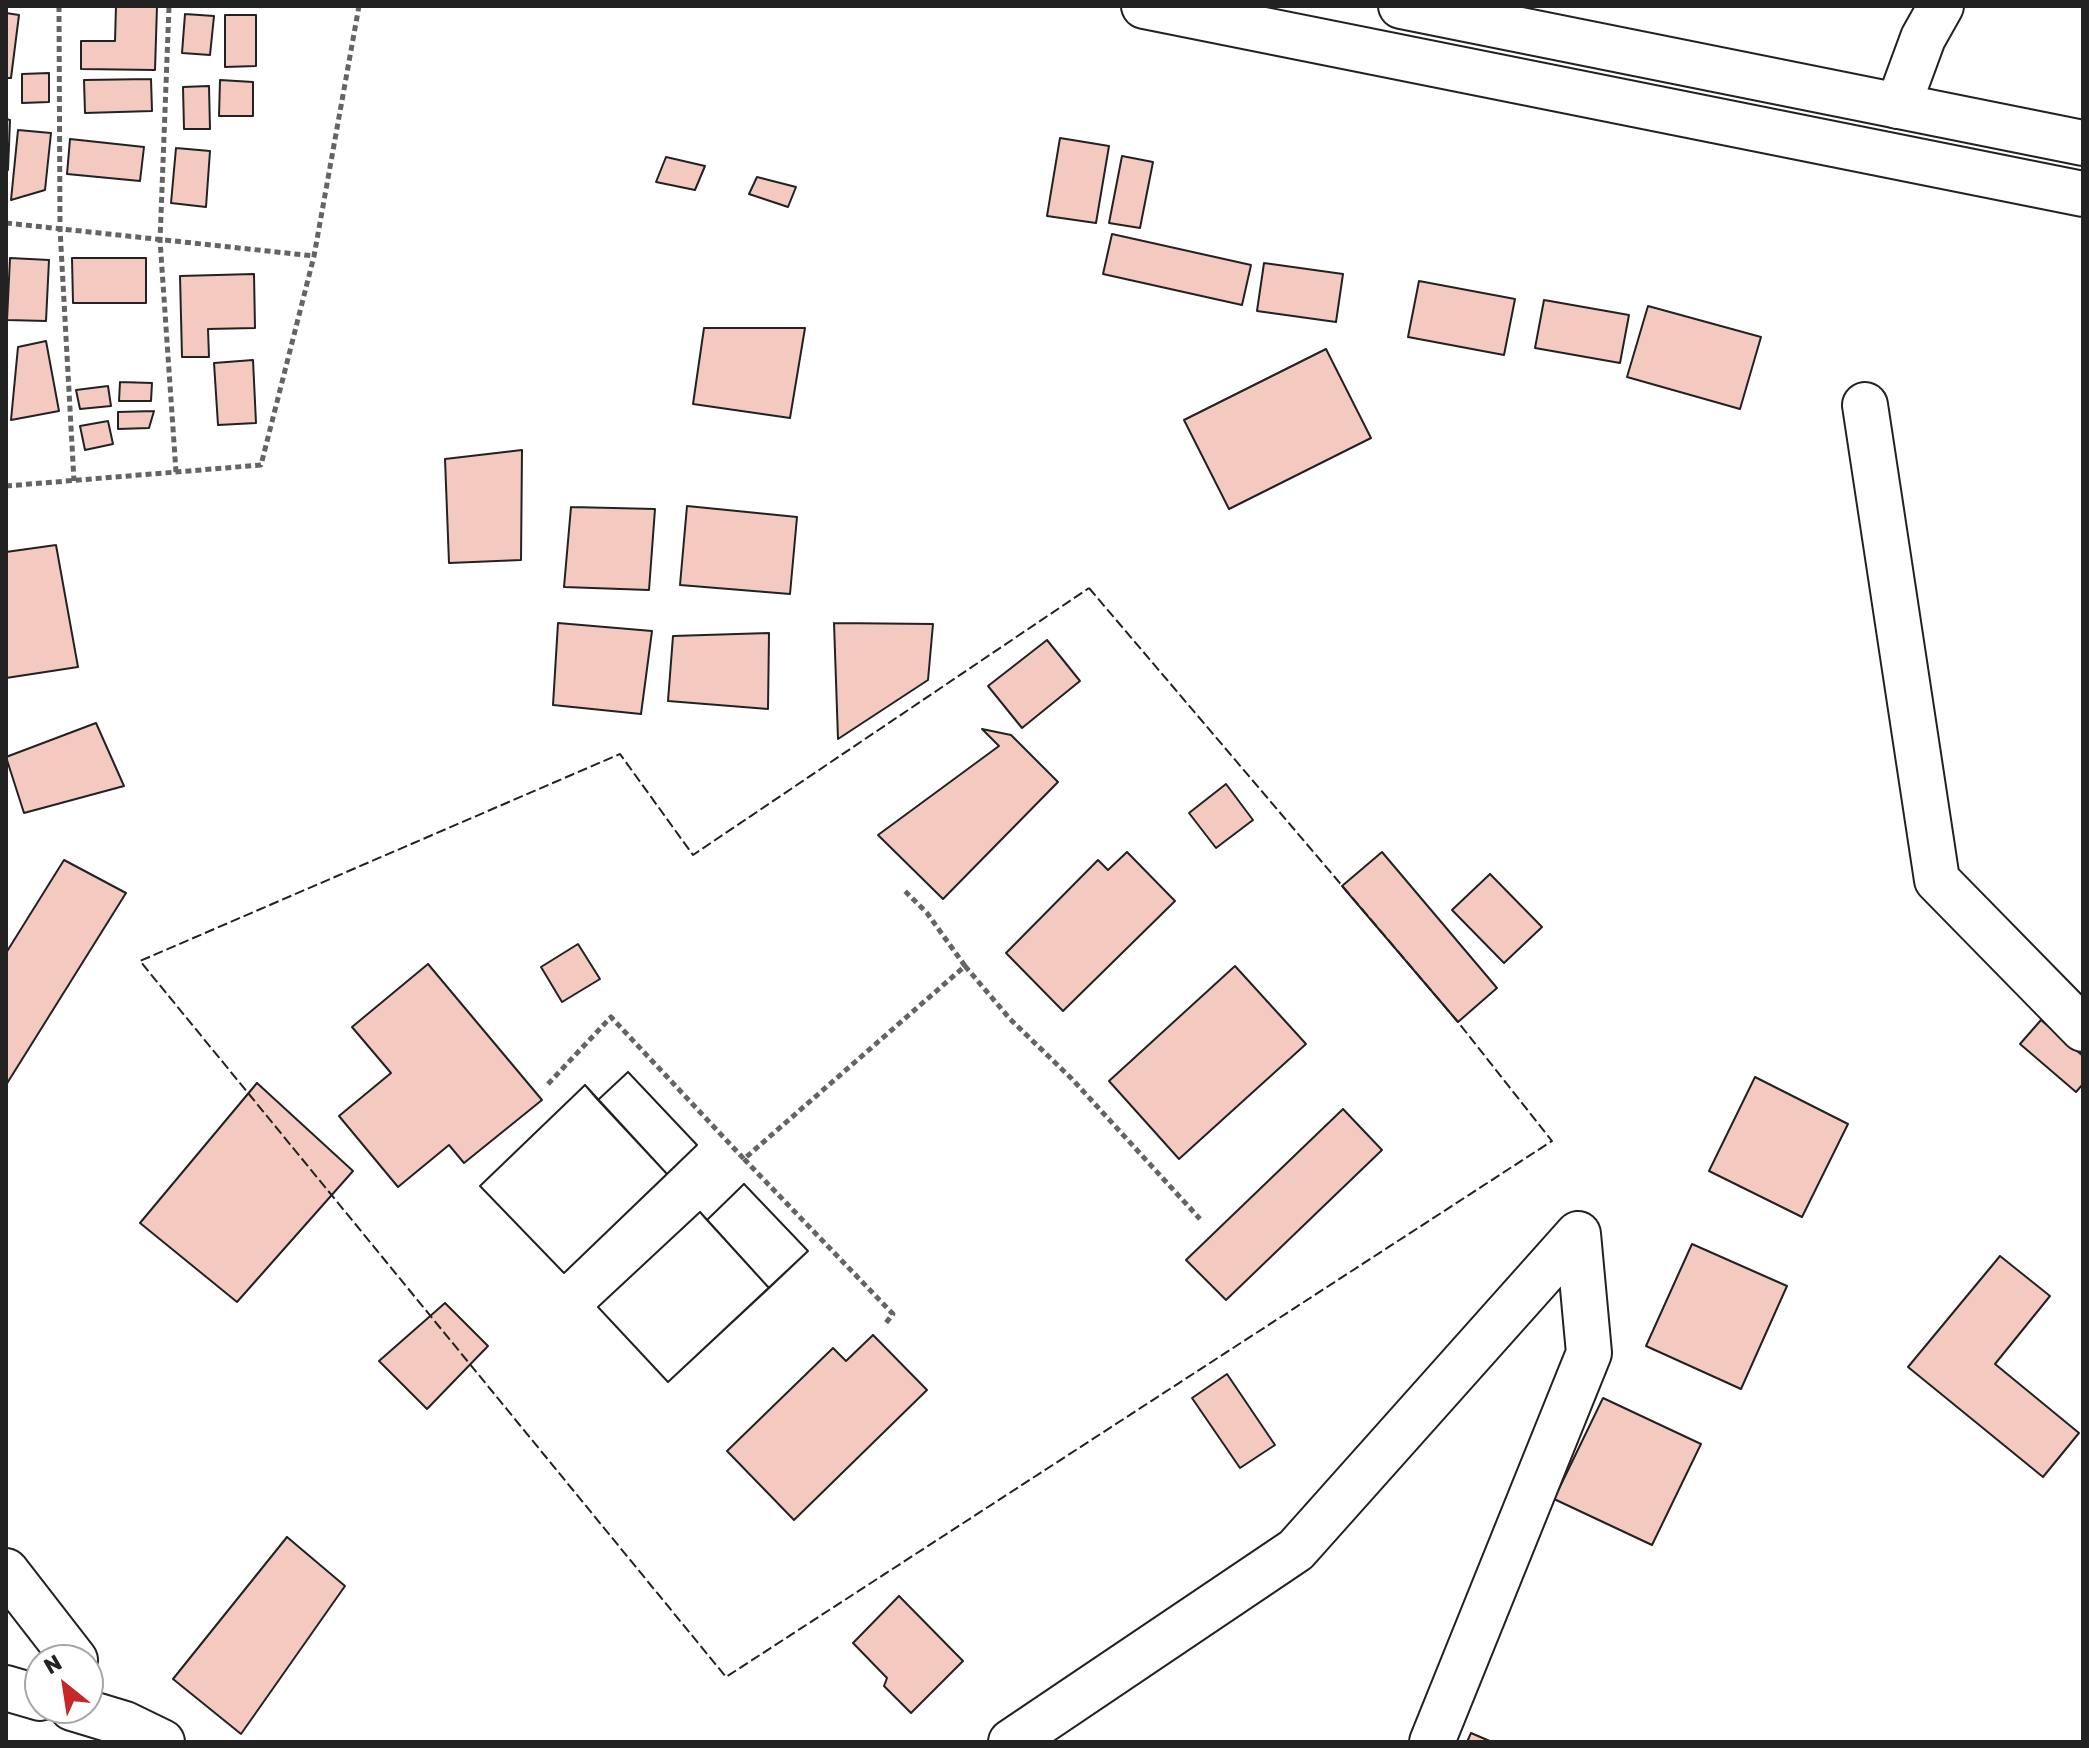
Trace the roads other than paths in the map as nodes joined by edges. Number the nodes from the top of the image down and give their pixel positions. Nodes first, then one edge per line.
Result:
1 (1144, 6) edge
2 (1401, 6) edge
3 (1941, 6) edge
4 (1898, 106) junction
5 (2083, 143) edge
6 (2083, 194) edge
7 (1865, 405) dead end
8 (2083, 1029) edge
9 (6, 1571) edge
10 (63, 1644) edge
11 (104, 1694) edge
12 (104, 1721) edge
13 (140, 1736) edge
14 (1011, 1742) edge
15 (1432, 1742) edge

1 - 6 main road
2 - 4 main road
3 - 4 main road
4 - 5 main road
7 - 8 main road
9 - 10 main road
11 - 13 main road
12 - 13 main road
14 - 15 main road

